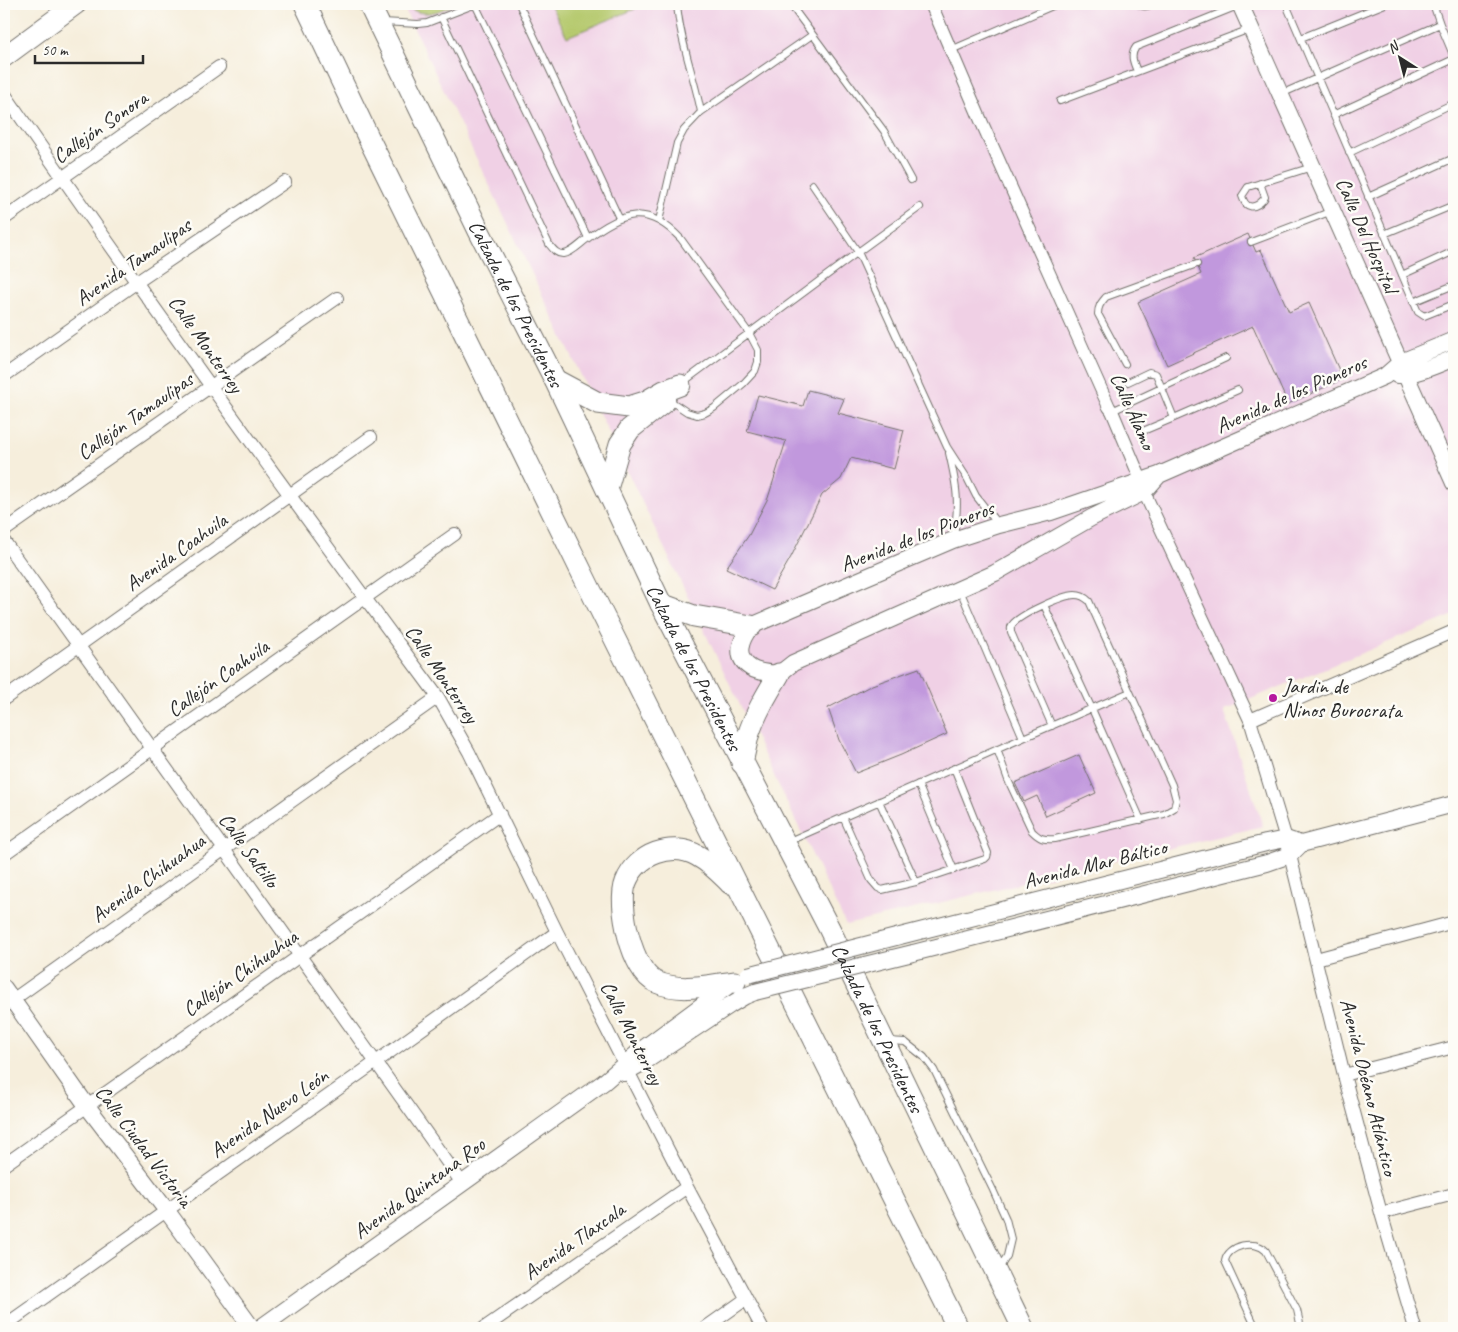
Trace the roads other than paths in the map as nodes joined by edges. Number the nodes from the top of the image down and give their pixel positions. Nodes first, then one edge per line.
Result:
1 (76, 4) edge
2 (305, 4) edge
3 (475, 4) edge
4 (519, 4) edge
5 (677, 4) edge
6 (790, 4) edge
7 (931, 4) edge
8 (1057, 4) edge
9 (1138, 4) edge
10 (1153, 4) edge
11 (1288, 4) edge
12 (1385, 4) edge
13 (1433, 4) edge
14 (1240, 5) edge
15 (374, 13) edge
16 (441, 18) junction
17 (1440, 24) junction
18 (1250, 29) junction
19 (812, 35) junction
20 (1301, 38) junction
21 (951, 50) junction
22 (4, 57) edge
23 (1454, 58) edge
24 (219, 67) dead end
25 (1137, 71) junction
26 (1317, 78) junction
27 (4, 92) edge
28 (1280, 94) junction
29 (1060, 101) dead end
30 (1454, 102) edge
31 (701, 112) junction
32 (1333, 115) junction
33 (1349, 153) junction
34 (1454, 158) edge
35 (1313, 167) junction
36 (62, 178) junction
37 (910, 180) dead end
38 (285, 182) dead end
39 (1260, 183) dead end
40 (812, 184) dead end
41 (1368, 197) junction
42 (1454, 205) edge
43 (920, 207) dead end
44 (1333, 211) junction
45 (619, 218) junction
46 (4, 219) edge
47 (659, 221) junction
48 (1384, 234) junction
49 (588, 238) junction
50 (1251, 242) dead end
51 (1454, 251) edge
52 (858, 252) junction
53 (1197, 264) dead end
54 (1402, 275) junction
55 (137, 282) junction
56 (1454, 285) edge
57 (337, 298) dead end
58 (1413, 302) junction
59 (1454, 304) edge
60 (749, 333) junction
61 (1454, 340) edge
62 (1226, 358) dead end
63 (1454, 358) edge
64 (1125, 364) dead end
65 (1404, 368) junction
66 (4, 376) edge
67 (555, 380) junction
68 (1128, 382) dead end
69 (211, 387) junction
70 (1162, 387) junction
71 (1238, 390) dead end
72 (674, 392) junction
73 (1112, 411) junction
74 (1174, 418) junction
75 (1143, 431) dead end
76 (372, 437) dead end
77 (947, 447) junction
78 (1454, 483) edge
79 (1143, 486) junction
80 (607, 489) junction
81 (290, 495) junction
82 (1051, 512) junction
83 (999, 525) junction
84 (4, 530) edge
85 (455, 534) dead end
86 (1061, 535) junction
87 (953, 540) junction
88 (4, 541) edge
89 (960, 589) junction
90 (365, 598) junction
91 (661, 604) junction
92 (1044, 605) junction
93 (751, 626) junction
94 (1454, 632) edge
95 (79, 645) junction
96 (779, 674) junction
97 (1130, 692) junction
98 (438, 697) junction
99 (4, 698) edge
100 (1092, 708) junction
101 (1250, 720) junction
102 (1052, 726) junction
103 (1023, 738) junction
104 (152, 749) junction
105 (997, 749) junction
106 (742, 763) junction
107 (954, 768) junction
108 (918, 784) junction
109 (879, 801) junction
110 (1454, 804) edge
111 (500, 814) junction
112 (843, 817) junction
113 (1141, 820) junction
114 (785, 843) junction
115 (1293, 846) junction
116 (224, 848) junction
117 (4, 854) edge
118 (954, 870) junction
119 (916, 882) junction
120 (743, 896) junction
121 (1454, 922) edge
122 (557, 932) junction
123 (300, 955) junction
124 (1316, 959) junction
125 (742, 978) junction
126 (755, 992) joint
127 (6, 998) edge
128 (882, 1040) junction
129 (1454, 1046) edge
130 (376, 1062) junction
131 (627, 1067) junction
132 (1344, 1075) junction
133 (87, 1106) junction
134 (4, 1165) edge
135 (462, 1183) junction
136 (687, 1187) junction
137 (1454, 1194) edge
138 (167, 1210) junction
139 (1380, 1213) junction
140 (996, 1275) junction
141 (746, 1299) junction
142 (4, 1326) edge
143 (252, 1328) edge
144 (260, 1328) edge
145 (484, 1328) edge
146 (705, 1328) edge
147 (762, 1328) edge
148 (958, 1328) edge
149 (1022, 1328) edge
150 (1256, 1328) edge
151 (1301, 1328) edge
152 (1415, 1328) edge

1 - 22 main road
2 - 120 highway
3 - 16 lane
3 - 49 lane
4 - 45 lane
5 - 31 lane
6 - 19 lane
7 - 21 street, Calle Álamo
8 - 21 lane
9 - 10 lane
11 - 20 lane
12 - 20 lane
13 - 17 lane
14 - 18 street, Calle Del Hospital
14 - 25 lane
15 - 16 lane
15 - 67 highway, Calzada de los Presidentes
16 - 49 lane
17 - 23 lane
17 - 26 lane
18 - 25 lane
18 - 28 street, Calle Del Hospital
19 - 31 lane
19 - 37 lane
20 - 26 lane
21 - 73 street, Calle Álamo
23 - 32 lane
24 - 36 street, Callejón Sonora
25 - 29 lane
26 - 28 lane
26 - 32 lane
27 - 36 street, Calle Monterrey
28 - 35 street, Calle Del Hospital
30 - 33 lane
31 - 47 lane
32 - 33 lane
33 - 41 lane
34 - 41 lane
35 - 39 lane
35 - 44 street, Calle Del Hospital
36 - 46 street, Callejón Sonora
36 - 55 street, Calle Monterrey
38 - 55 street, Avenida Tamaulipas
40 - 52 lane
41 - 48 lane
42 - 48 lane
43 - 52 lane
44 - 50 lane
44 - 65 street, Calle Del Hospital
45 - 47 lane
45 - 49 lane
47 - 60 lane
48 - 54 lane
51 - 54 lane
52 - 60 lane
52 - 77 lane
53 - 64 lane
54 - 58 lane
55 - 66 street, Avenida Tamaulipas
55 - 69 street, Calle Monterrey
56 - 58 lane
57 - 69 street, Callejón Tamaulipas
58 - 59 lane
60 - 72 lane
60 - 72 lane
61 - 65 street, Avenida de los Pioneros
62 - 70 lane
63 - 65 street, Avenida de los Pioneros
65 - 78 street, Calle Del Hospital
65 - 79 street, Avenida de los Pioneros
67 - 72 highway
67 - 80 highway, Calzada de los Presidentes
68 - 70 lane
69 - 81 street, Calle Monterrey
69 - 84 street, Callejón Tamaulipas
70 - 73 lane
70 - 74 lane
71 - 74 lane
72 - 80 highway
73 - 79 street, Calle Álamo
74 - 75 lane
76 - 81 street, Avenida Coahuila
77 - 83 lane
77 - 87 lane
79 - 82 street, Avenida de los Pioneros
79 - 86 street, Avenida de los Pioneros
79 - 101 street, Calle Álamo
80 - 91 highway, Calzada de los Presidentes
81 - 90 street, Calle Monterrey
81 - 95 street, Avenida Coahuila
82 - 83 street, Avenida de los Pioneros
82 - 86 street
83 - 87 street, Avenida de los Pioneros
85 - 90 street, Callejón Coahuila
86 - 89 street, Avenida de los Pioneros
87 - 93 street, Avenida de los Pioneros
88 - 95 street, Calle Saltillo
89 - 96 street, Avenida de los Pioneros
89 - 103 lane
90 - 98 street, Calle Monterrey
90 - 104 street, Callejón Coahuila
91 - 93 highway
91 - 106 highway, Calzada de los Presidentes
92 - 97 lane
92 - 100 lane
92 - 102 lane
93 - 96 street
94 - 101 street
95 - 99 street, Avenida Coahuila
95 - 104 street, Calle Saltillo
96 - 106 highway
97 - 100 lane
97 - 113 lane
98 - 111 street, Calle Monterrey
98 - 116 street, Avenida Chihuahua
100 - 102 lane
100 - 113 lane
101 - 115 street, Calle Álamo
102 - 103 lane
103 - 105 lane
104 - 116 street, Calle Saltillo
104 - 117 street, Callejón Coahuila
105 - 107 lane
105 - 113 lane
106 - 114 highway, Calzada de los Presidentes
107 - 108 lane
107 - 118 lane
108 - 109 lane
108 - 118 lane
109 - 112 lane
109 - 119 lane
110 - 115 street, Avenida Mar Báltico
111 - 122 street, Calle Monterrey
111 - 123 street, Callejón Chihuahua
112 - 114 lane
112 - 119 lane
114 - 128 highway, Calzada de los Presidentes
115 - 124 street, Avenida Océano Atlántico
115 - 125 street, Avenida Mar Báltico, bridge
115 - 126 street, Avenida Mar Báltico, bridge
116 - 123 street, Calle Saltillo
116 - 127 street, Avenida Chihuahua
118 - 119 lane
120 - 125 highway
120 - 148 highway
121 - 124 street
122 - 130 street, Avenida Nuevo León
122 - 131 street, Calle Monterrey
123 - 130 street, Calle Saltillo
123 - 133 street, Callejón Chihuahua
124 - 132 street, Avenida Océano Atlántico
125 - 131 street, Avenida Quintana Roo
126 - 131 street, Avenida Quintana Roo
127 - 133 street, Calle Ciudad Victoria
128 - 140 highway, Calzada de los Presidentes
128 - 140 lane
129 - 132 street
130 - 135 street, Calle Saltillo
130 - 138 street, Avenida Nuevo León
131 - 135 street, Avenida Quintana Roo
131 - 136 street, Calle Monterrey
132 - 139 street, Avenida Océano Atlántico
133 - 134 street, Callejón Chihuahua
133 - 138 street, Calle Ciudad Victoria
135 - 144 street, Avenida Quintana Roo
136 - 141 street, Calle Monterrey
136 - 145 street, Avenida Tlaxcala
137 - 139 street
138 - 142 street, Avenida Nuevo León
138 - 143 street, Calle Ciudad Victoria
139 - 152 street, Avenida Océano Atlántico
140 - 149 highway, Calzada de los Presidentes
141 - 146 street
141 - 147 street, Calle Monterrey
150 - 151 lane

